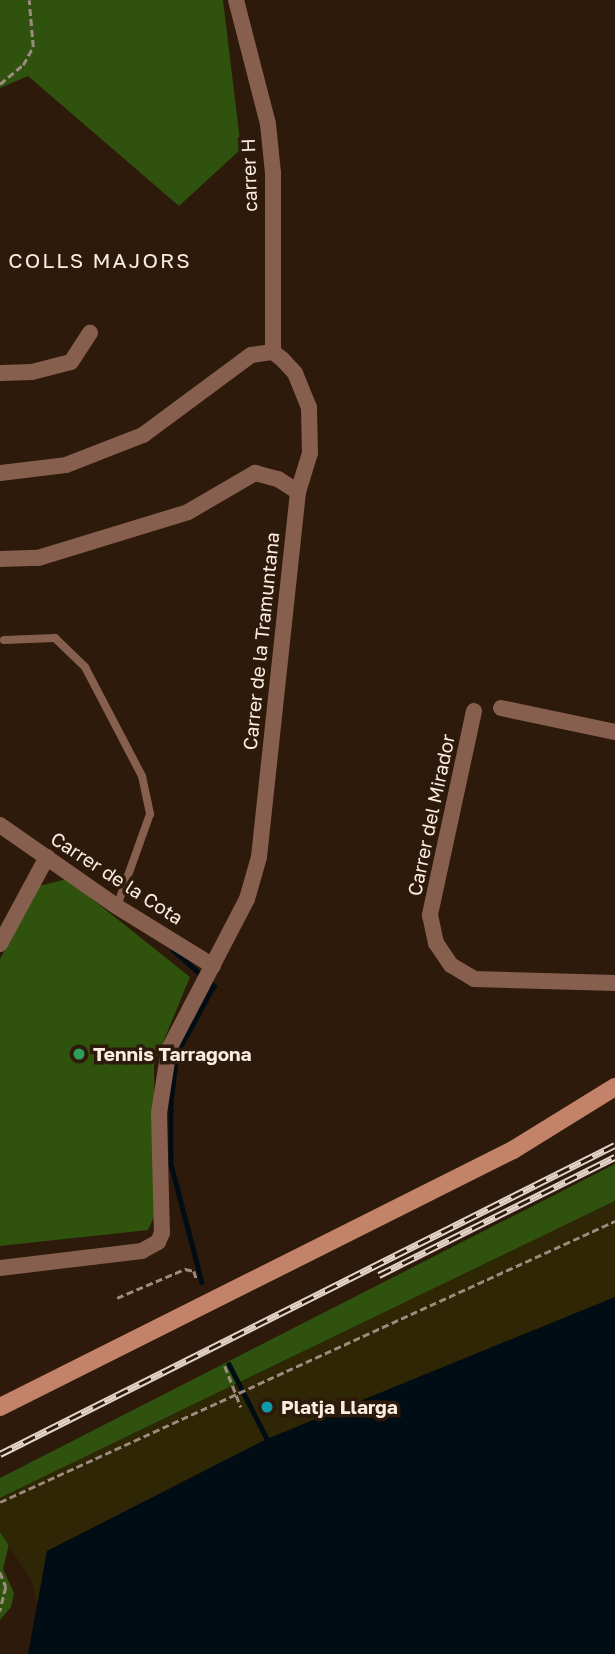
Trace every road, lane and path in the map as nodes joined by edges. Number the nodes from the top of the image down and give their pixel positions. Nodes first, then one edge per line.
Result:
1 (29, 0) edge
2 (236, 0) edge
3 (0, 84) edge
4 (90, 333) dead end
5 (273, 352) junction
6 (0, 373) edge
7 (0, 473) edge
8 (298, 492) junction
9 (0, 559) edge
10 (4, 640) dead end
11 (501, 708) dead end
12 (474, 711) dead end
13 (615, 732) edge
14 (0, 825) edge
15 (53, 862) junction
16 (117, 906) junction
17 (0, 944) edge
18 (211, 968) junction
19 (615, 983) edge
20 (615, 1077) edge
21 (615, 1087) edge
22 (589, 1105) junction
23 (615, 1221) edge
24 (0, 1268) edge
25 (197, 1281) dead end
26 (117, 1298) dead end
27 (225, 1366) dead end
28 (238, 1395) junction
29 (0, 1407) edge
30 (242, 1407) dead end
31 (0, 1502) edge
32 (0, 1572) edge
33 (0, 1611) edge

1 - 3 path
2 - 5 street, carrer H
4 - 6 street
5 - 7 street
5 - 8 street, Carrer de la Tramuntana
8 - 9 street
8 - 18 street, Carrer de la Tramuntana
10 - 16 lane
11 - 13 street
12 - 19 street, Carrer del Mirador
14 - 15 street, Carrer de la Cota
15 - 16 street, Carrer de la Cota
15 - 17 street
16 - 18 street, Carrer de la Cota
18 - 24 street, Carrer de la Tramuntana
20 - 22 street
21 - 22 street
22 - 29 street
23 - 28 path
25 - 26 path
27 - 28 path
28 - 30 path
28 - 31 path
32 - 33 path

